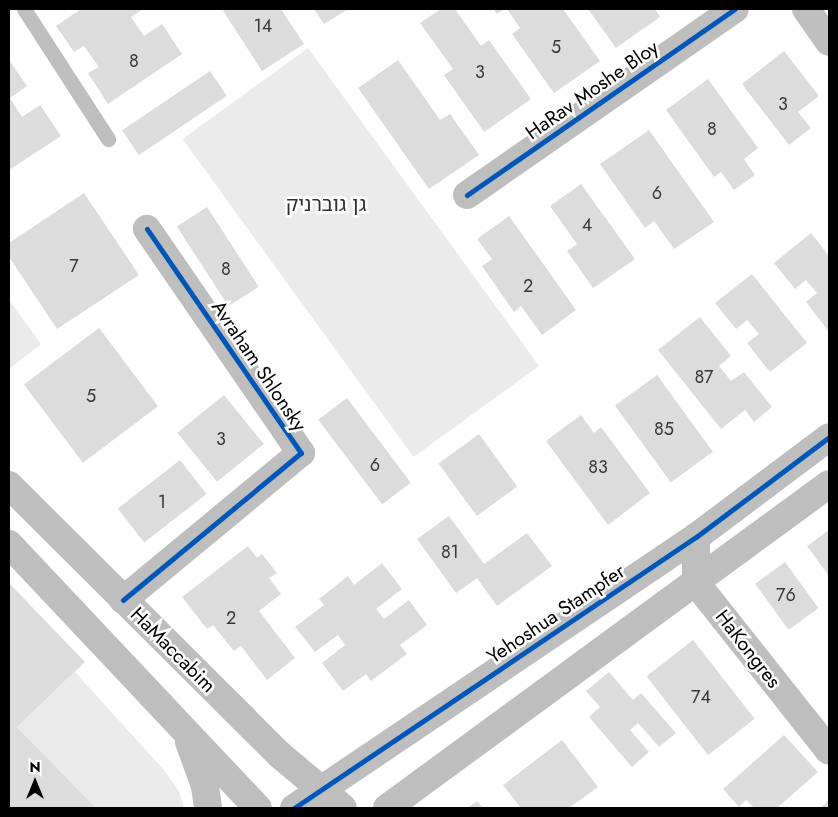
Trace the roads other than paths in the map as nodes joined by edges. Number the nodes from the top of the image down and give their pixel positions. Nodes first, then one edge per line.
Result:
1 (24, 9) edge
2 (735, 9) edge
3 (806, 9) edge
4 (829, 42) edge
5 (108, 139) dead end
6 (467, 195) dead end
7 (147, 229) dead end
8 (829, 437) edge
9 (829, 484) edge
10 (9, 485) edge
11 (696, 537) junction
12 (9, 544) edge
13 (696, 583) junction
14 (123, 600) junction
15 (185, 731) junction
16 (829, 751) edge
17 (321, 788) junction
18 (208, 808) edge
19 (258, 808) edge
20 (294, 808) edge
21 (343, 808) edge
22 (386, 808) edge

1 - 5 lane
2 - 6 street, HaRav Moshe Bloy
3 - 4 street
7 - 14 street, Avraham Shlonsky
8 - 11 street, Yehoshua Stampfer
9 - 13 street
10 - 14 street, HaMaccabim
11 - 13 street
11 - 17 street, Yehoshua Stampfer
12 - 15 street
13 - 16 street, HaKongres
13 - 22 street
14 - 17 street, HaMaccabim
15 - 18 street
15 - 19 street
17 - 20 street, Yehoshua Stampfer
17 - 21 street, HaMaccabim

